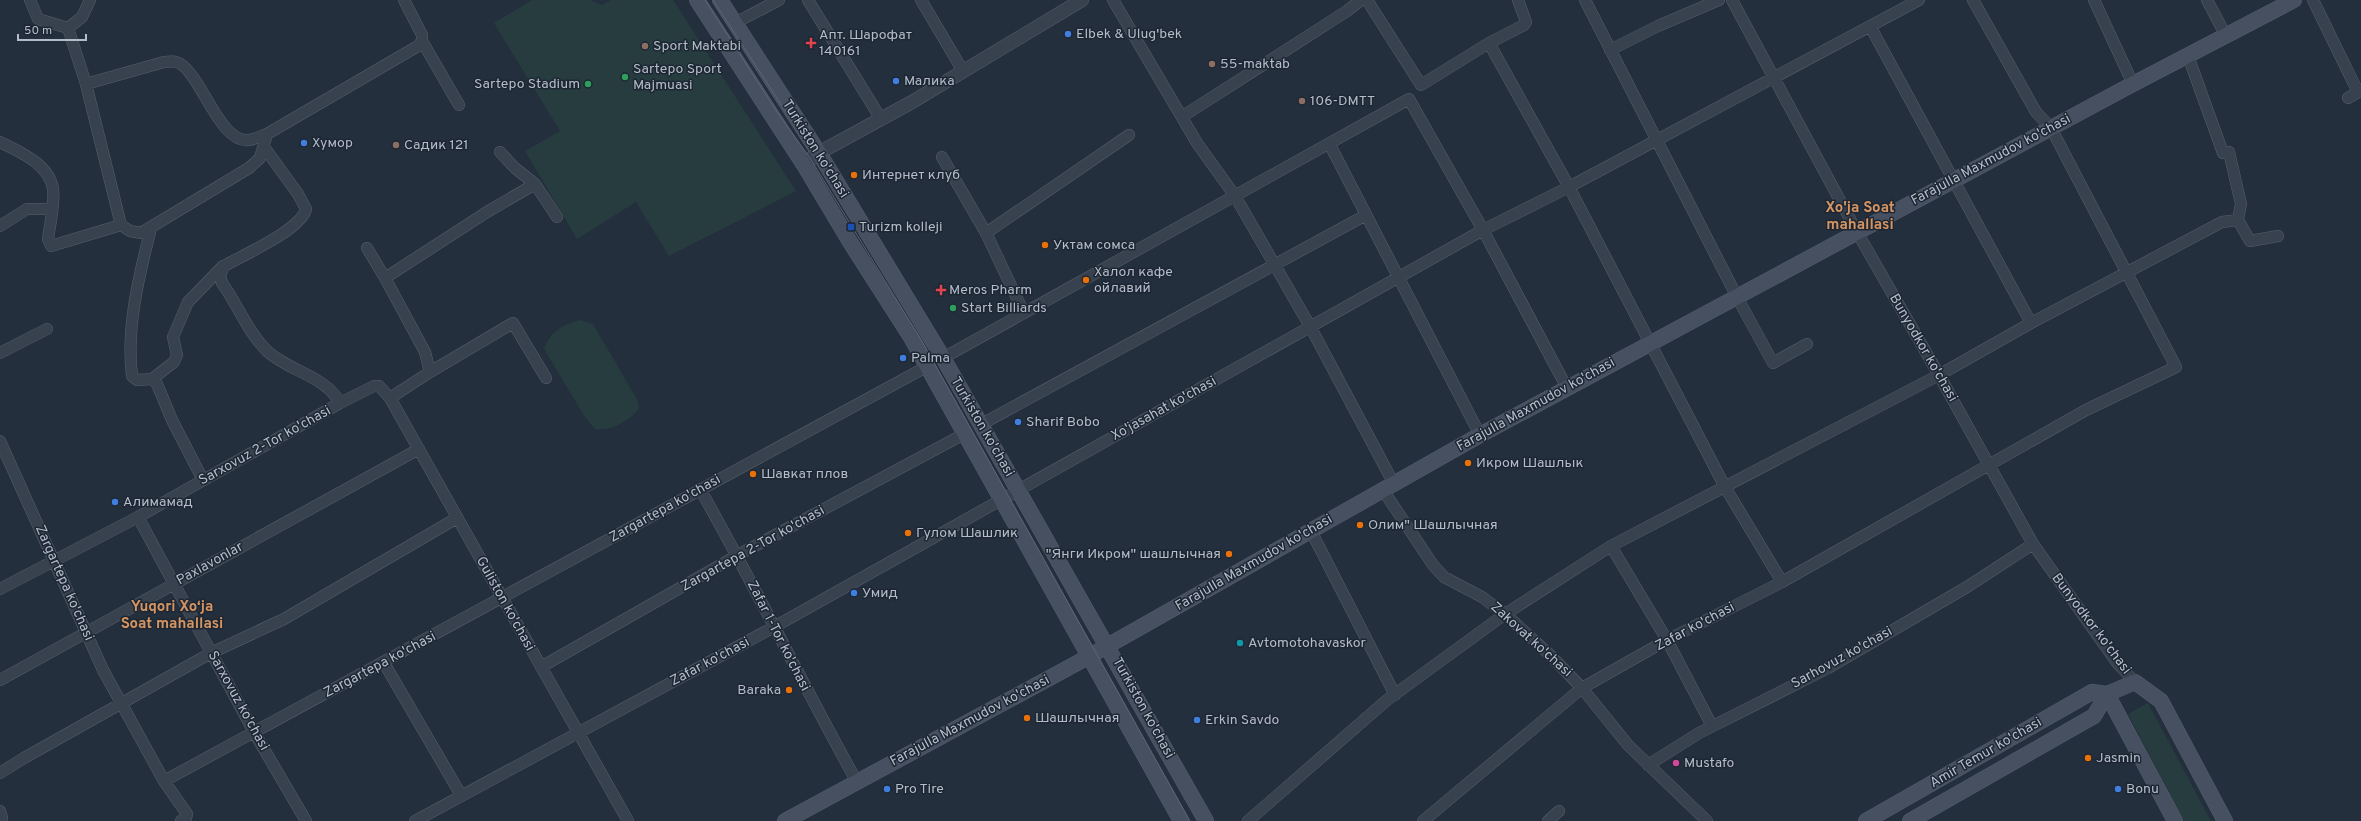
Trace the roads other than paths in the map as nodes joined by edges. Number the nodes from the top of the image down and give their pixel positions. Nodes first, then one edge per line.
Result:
1 (30, 0) edge
2 (90, 0) edge
3 (404, 0) edge
4 (697, 0) edge
5 (720, 0) edge
6 (779, 0) edge
7 (808, 0) edge
8 (921, 0) edge
9 (1082, 0) edge
10 (1114, 0) edge
11 (1361, 0) edge
12 (1367, 0) edge
13 (1518, 0) edge
14 (1585, 0) edge
15 (1719, 0) edge
16 (1732, 0) edge
17 (1919, 0) edge
18 (1973, 0) edge
19 (2094, 0) edge
20 (2207, 0) edge
21 (2294, 0) edge
22 (2313, 0) edge
23 (735, 23) junction
24 (1870, 26) junction
25 (68, 28) junction
26 (2226, 36) junction
27 (422, 41) junction
28 (1489, 43) junction
29 (1610, 50) junction
30 (2188, 56) junction
31 (963, 72) junction
32 (1773, 77) junction
33 (86, 84) junction
34 (2133, 84) junction
35 (2359, 91) edge
36 (2348, 98) dead end
37 (459, 105) dead end
38 (1183, 116) junction
39 (881, 119) junction
40 (2051, 128) junction
41 (267, 134) junction
42 (1130, 135) dead end
43 (1656, 139) junction
44 (0, 142) edge
45 (1330, 145) junction
46 (264, 147) junction
47 (500, 152) dead end
48 (819, 153) junction
49 (942, 157) dead end
50 (804, 165) junction
51 (1955, 180) junction
52 (535, 184) junction
53 (1569, 187) junction
54 (1235, 196) junction
55 (51, 209) junction
56 (1366, 215) junction
57 (557, 217) dead end
58 (2238, 220) junction
59 (122, 225) junction
60 (0, 226) edge
61 (151, 228) junction
62 (1483, 230) junction
63 (1857, 232) junction
64 (986, 233) junction
65 (2278, 236) dead end
66 (367, 248) dead end
67 (1273, 264) junction
68 (224, 266) junction
69 (2128, 272) junction
70 (1399, 277) junction
71 (385, 278) junction
72 (1737, 297) junction
73 (1024, 312) junction
74 (2031, 323) junction
75 (1311, 328) junction
76 (47, 329) dead end
77 (1651, 343) junction
78 (1807, 344) dead end
79 (0, 353) edge
80 (943, 358) junction
81 (928, 366) junction
82 (430, 372) junction
83 (1939, 375) junction
84 (546, 378) dead end
85 (152, 379) junction
86 (382, 387) joint
87 (1566, 388) junction
88 (390, 398) junction
89 (340, 404) junction
90 (980, 425) junction
91 (966, 434) junction
92 (1480, 435) junction
93 (0, 441) edge
94 (419, 448) junction
95 (1989, 465) junction
96 (203, 480) junction
97 (1389, 487) junction
98 (1725, 487) junction
99 (700, 489) junction
100 (1018, 490) junction
101 (1002, 498) junction
102 (138, 517) junction
103 (458, 518) junction
104 (1311, 531) junction
105 (2033, 544) junction
106 (1611, 546) junction
107 (738, 555) junction
108 (55, 559) junction
109 (1782, 582) junction
110 (176, 583) junction
111 (0, 589) edge
112 (502, 599) junction
113 (1505, 614) junction
114 (774, 627) junction
115 (87, 633) junction
116 (1667, 640) junction
117 (1108, 646) junction
118 (212, 653) junction
119 (1089, 656) junction
120 (384, 663) junction
121 (541, 667) junction
122 (0, 680) edge
123 (2135, 682) junction
124 (1582, 688) junction
125 (2107, 694) junction
126 (1395, 695) junction
127 (121, 704) junction
128 (1712, 726) junction
129 (254, 732) junction
130 (578, 733) junction
131 (1648, 765) junction
132 (0, 773) edge
133 (164, 781) junction
134 (857, 782) junction
135 (461, 795) junction
136 (1559, 811) dead end
137 (181, 821) edge
138 (306, 821) edge
139 (415, 821) edge
140 (628, 821) edge
141 (785, 821) edge
142 (1181, 821) edge
143 (1206, 821) edge
144 (1248, 821) edge
145 (1423, 821) edge
146 (1548, 821) edge
147 (1707, 821) edge
148 (1866, 821) edge
149 (1910, 821) edge
150 (2175, 821) edge
151 (2225, 821) edge

1 - 25 street
2 - 25 street
3 - 27 street
4 - 50 main road, Turkiston ko'chasi
5 - 23 main road, Turkiston ko'chasi
6 - 23 street
7 - 39 street
8 - 31 street
9 - 31 street
10 - 38 street
11 - 38 street
12 - 28 street
13 - 28 street
14 - 29 street
15 - 29 street
16 - 32 street, Bunyodkor ko'chasi
17 - 24 street, Xo'jasahat ko'chasi
18 - 40 street
19 - 34 street
20 - 26 street
21 - 26 main road, Farajulla Maxmudov ko'chasi
22 - 35 street
23 - 48 main road, Turkiston ko'chasi
24 - 32 street, Xo'jasahat ko'chasi
24 - 51 street
25 - 33 street
26 - 30 main road, Farajulla Maxmudov ko'chasi
27 - 37 street
27 - 41 street
28 - 53 street
29 - 43 street
30 - 34 main road, Farajulla Maxmudov ko'chasi
30 - 58 street
31 - 39 street
32 - 43 street, Xo'jasahat ko'chasi
32 - 63 street, Bunyodkor ko'chasi
33 - 41 street
33 - 59 street
34 - 40 main road, Farajulla Maxmudov ko'chasi
35 - 36 street
38 - 54 street
39 - 48 street
40 - 51 main road, Farajulla Maxmudov ko'chasi
40 - 69 street
41 - 46 street
42 - 64 street
43 - 53 street, Xo'jasahat ko'chasi
43 - 72 street
44 - 55 street
45 - 54 street
45 - 56 street
45 - 62 street
46 - 61 street
46 - 68 street
47 - 52 street
48 - 50 street
48 - 80 main road, Turkiston ko'chasi
49 - 64 street
50 - 81 main road, Turkiston ko'chasi
51 - 63 main road, Farajulla Maxmudov ko'chasi
51 - 74 street
52 - 57 street
52 - 71 street
53 - 62 street, Xo'jasahat ko'chasi
53 - 77 street
54 - 67 street
54 - 73 street
55 - 59 street
55 - 60 street
56 - 67 street
56 - 70 street
58 - 65 street
58 - 69 street
59 - 61 street
61 - 85 street
62 - 70 street, Xo'jasahat ko'chasi
62 - 87 street
63 - 72 main road, Farajulla Maxmudov ko'chasi
63 - 83 street, Bunyodkor ko'chasi
64 - 73 street
66 - 71 street
67 - 75 street
67 - 90 street
68 - 85 street
68 - 89 street
69 - 74 street
69 - 95 street, Zafar ko'chasi
70 - 75 street, Xo'jasahat ko'chasi
70 - 92 street
71 - 82 street
72 - 77 main road, Farajulla Maxmudov ko'chasi
72 - 78 street
73 - 80 street
74 - 83 street
75 - 97 street
75 - 100 street, Xo'jasahat ko'chasi
76 - 79 street
77 - 87 main road, Farajulla Maxmudov ko'chasi
77 - 98 street
80 - 90 main road, Turkiston ko'chasi
81 - 91 main road, Turkiston ko'chasi
81 - 99 street, Zargartepa ko'chasi
82 - 84 street
82 - 88 street
83 - 95 street, Bunyodkor ko'chasi
83 - 98 street
85 - 96 street
86 - 88 street, Guliston ko'chasi
86 - 89 street, Sarxovuz 2-Tor ko'chasi
87 - 92 main road, Farajulla Maxmudov ko'chasi
88 - 94 street, Guliston ko'chasi
89 - 96 street, Sarxovuz 2-Tor ko'chasi
90 - 100 main road, Turkiston ko'chasi
91 - 101 main road, Turkiston ko'chasi
91 - 107 street, Zargartepa 2-Tor ko'chasi
92 - 97 main road, Farajulla Maxmudov ko'chasi
93 - 108 street, Zargartepa ko'chasi
94 - 103 street, Guliston ko'chasi
94 - 110 street, Paxlavonlar
95 - 105 street, Bunyodkor ko'chasi
95 - 109 street, Zafar ko'chasi
96 - 102 street, Sarxovuz 2-Tor ko'chasi
97 - 104 main road, Farajulla Maxmudov ko'chasi
97 - 113 street, Zakovat ko'chasi
98 - 106 street
98 - 109 street
99 - 107 street, Zafar 1-Tor ko'chasi
99 - 112 street, Zargartepa ko'chasi
100 - 101 street, Xo'jasahat ko'chasi
100 - 117 main road, Turkiston ko'chasi
101 - 114 street, Zafar ko'chasi
101 - 119 main road, Turkiston ko'chasi
102 - 108 street, Sarxovuz 2-Tor ko'chasi
102 - 110 street, Sarxovuz ko'chasi
103 - 112 street, Guliston ko'chasi
103 - 118 street
104 - 117 main road, Farajulla Maxmudov ko'chasi
104 - 126 street
105 - 123 street, Bunyodkor ko'chasi
105 - 128 street, Sarhovuz ko'chasi
106 - 113 street
106 - 116 street
107 - 114 street, Zafar 1-Tor ko'chasi
107 - 121 street, Zargartepa 2-Tor ko'chasi
108 - 111 street, Sarxovuz 2-Tor ko'chasi
108 - 115 street, Zargartepa ko'chasi
109 - 116 street, Zafar ko'chasi
110 - 115 street, Paxlavonlar
110 - 118 street, Sarxovuz ko'chasi
112 - 120 street, Zargartepa ko'chasi
112 - 121 street, Guliston ko'chasi
113 - 124 street, Zakovat ko'chasi
113 - 126 street
114 - 130 street, Zafar ko'chasi
114 - 134 street, Zafar 1-Tor ko'chasi
115 - 122 street, Paxlavonlar
115 - 127 street, Zargartepa ko'chasi
116 - 124 street, Zafar ko'chasi
116 - 128 street
117 - 119 main road, Farajulla Maxmudov ko'chasi
117 - 143 main road, Turkiston ko'chasi
118 - 127 street
118 - 129 street, Sarxovuz ko'chasi
119 - 134 main road, Farajulla Maxmudov ko'chasi
119 - 142 main road, Turkiston ko'chasi
120 - 129 street, Zargartepa ko'chasi
120 - 135 street
121 - 130 street, Guliston ko'chasi
123 - 125 main road, Amir Temur ko'chasi
123 - 151 main road
124 - 131 street
124 - 145 street, Zafar ko'chasi
125 - 148 main road, Amir Temur ko'chasi
125 - 149 main road, Amir Temur ko'chasi
125 - 150 main road
126 - 144 street
127 - 132 street
127 - 133 street, Zargartepa ko'chasi
128 - 131 street, Sarhovuz ko'chasi
129 - 133 street, Zargartepa ko'chasi
129 - 138 street, Sarxovuz ko'chasi
130 - 135 street, Zafar ko'chasi
130 - 140 street, Guliston ko'chasi
131 - 147 street
133 - 137 street
134 - 141 main road, Farajulla Maxmudov ko'chasi
135 - 139 street, Zafar ko'chasi
136 - 146 street

